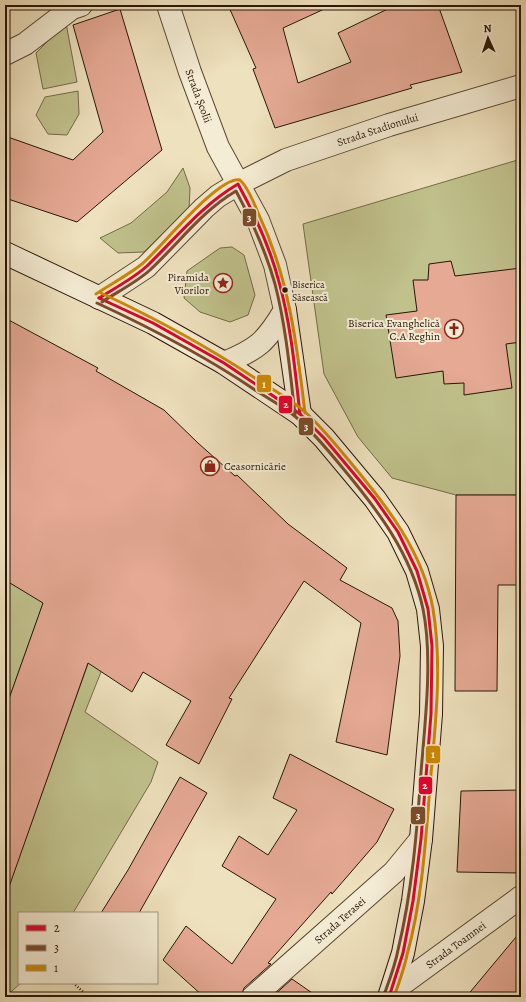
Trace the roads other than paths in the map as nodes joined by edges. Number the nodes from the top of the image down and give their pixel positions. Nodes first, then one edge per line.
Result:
1 (81, 5) edge
2 (168, 5) edge
3 (5, 54) edge
4 (521, 86) edge
5 (238, 184) junction
6 (5, 253) edge
7 (99, 298) junction
8 (285, 310) junction
9 (224, 363) junction
10 (300, 414) junction
11 (421, 839) junction
12 (521, 897) edge
13 (390, 995) edge
14 (253, 997) edge

1 - 3 street
2 - 5 street, Strada Școlii
4 - 5 street, Strada Stadionului
5 - 7 street
5 - 8 street, Strada Școlii
6 - 7 street
7 - 9 street
8 - 9 street
8 - 10 street, Strada Școlii
9 - 10 street
10 - 11 street
11 - 13 street
11 - 14 street, Strada Terasei
12 - 13 street, Strada Toamnei

